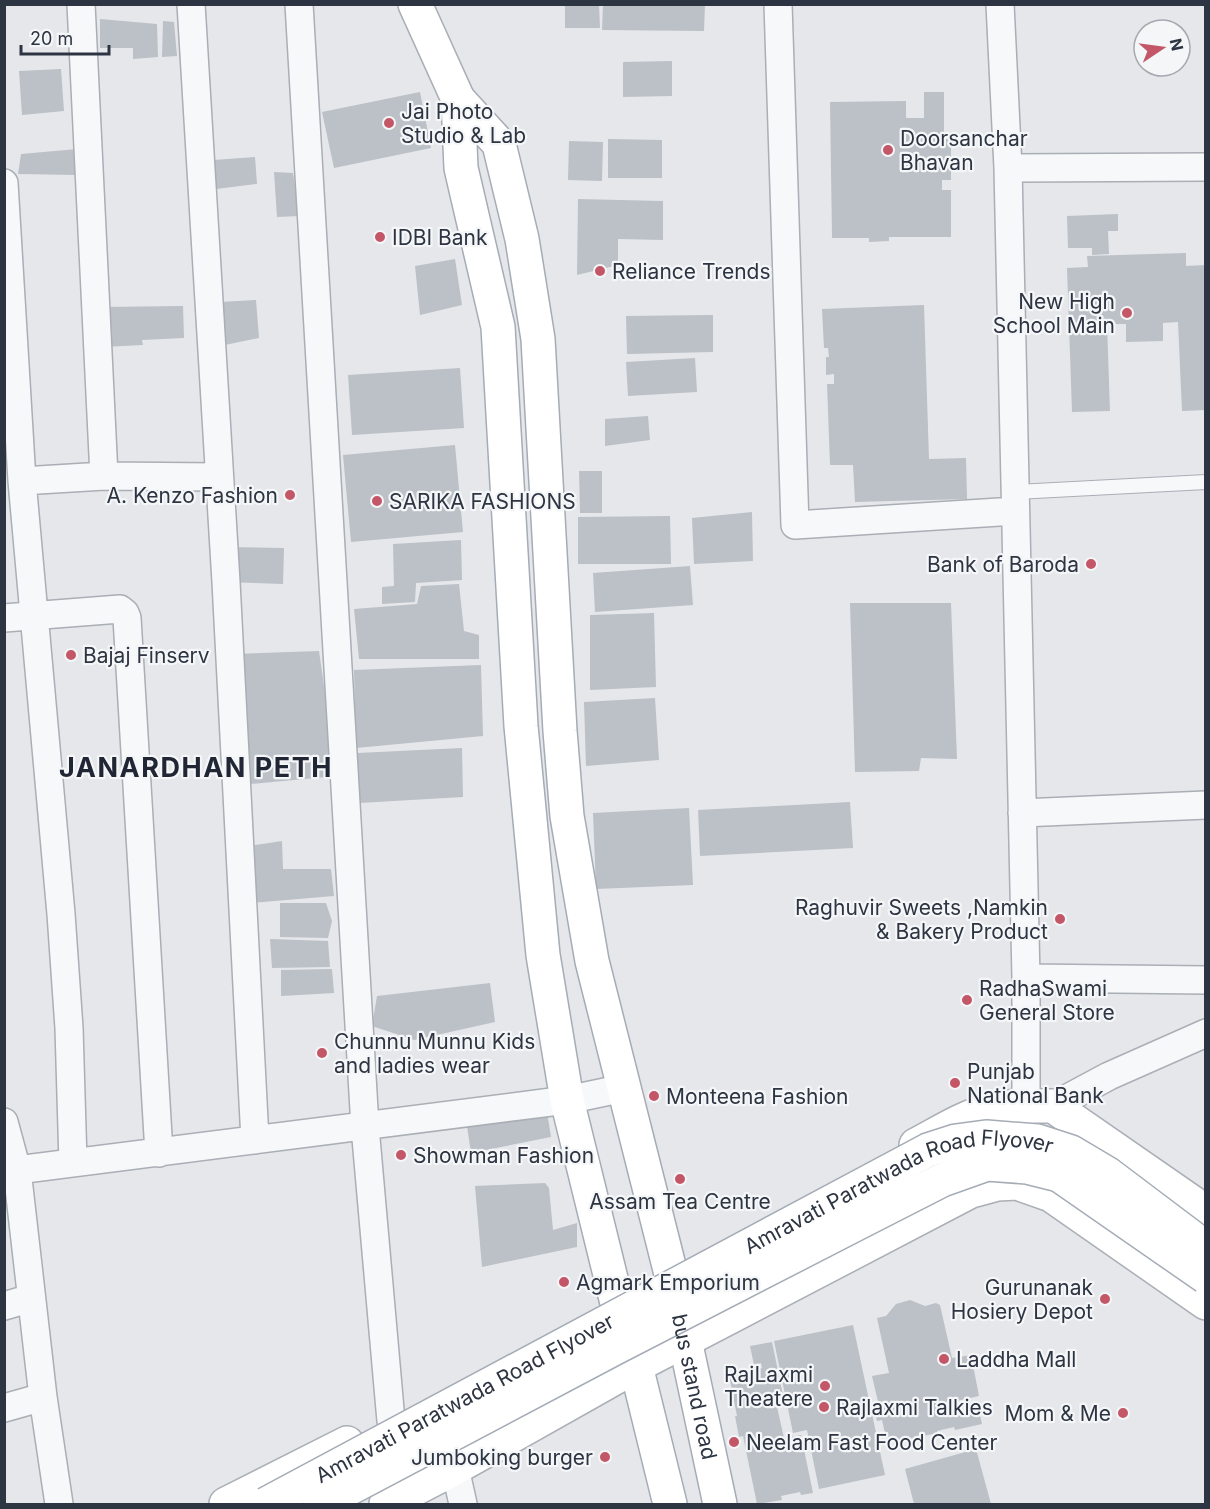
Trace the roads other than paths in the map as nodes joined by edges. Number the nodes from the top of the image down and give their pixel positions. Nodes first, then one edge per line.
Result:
1 (81, 4) edge
2 (191, 4) edge
3 (299, 4) edge
4 (415, 4) edge
5 (778, 4) edge
6 (1000, 4) edge
7 (458, 99) junction
8 (1206, 167) edge
9 (1008, 168) junction
10 (4, 183) edge
11 (104, 476) junction
12 (218, 477) junction
13 (507, 479) junction
14 (546, 479) junction
15 (22, 481) junction
16 (1206, 482) edge
17 (1015, 502) junction
18 (36, 616) junction
19 (4, 618) edge
20 (1206, 805) edge
21 (1022, 813) junction
22 (1026, 978) junction
23 (1206, 980) edge
24 (1206, 1033) edge
25 (624, 1088) junction
26 (567, 1100) junction
27 (1040, 1106) junction
28 (5, 1127) edge
29 (365, 1127) junction
30 (255, 1140) junction
31 (159, 1153) junction
32 (74, 1163) junction
33 (17, 1170) junction
34 (997, 1184) junction
35 (13, 1212) edge
36 (1206, 1212) edge
37 (1206, 1248) edge
38 (670, 1270) junction
39 (1206, 1276) edge
40 (31, 1298) junction
41 (616, 1299) junction
42 (1206, 1303) edge
43 (4, 1306) edge
44 (684, 1342) junction
45 (636, 1366) junction
46 (43, 1397) junction
47 (4, 1408) edge
48 (391, 1421) junction
49 (455, 1468) junction
50 (59, 1504) edge
51 (226, 1504) edge
52 (266, 1504) edge
53 (320, 1504) edge
54 (386, 1504) edge
55 (463, 1504) edge
56 (670, 1504) edge
57 (720, 1504) edge

1 - 11 street
2 - 12 street
3 - 29 street
4 - 7 main road
5 - 17 street
6 - 9 street
7 - 13 main road
7 - 14 main road, bus stand road
8 - 9 street
9 - 17 street
10 - 15 street
11 - 12 street
11 - 15 street
12 - 30 street
13 - 14 main road
13 - 26 main road
14 - 25 main road, bus stand road
15 - 18 street
16 - 17 lane
17 - 21 street
18 - 19 street
18 - 31 street
18 - 32 street
20 - 21 street
21 - 22 street
22 - 23 street
22 - 27 street
24 - 27 street
25 - 26 street
25 - 38 main road, bus stand road
26 - 29 street
26 - 41 main road
27 - 34 street
27 - 36 main road
27 - 38 main road
28 - 33 street
29 - 30 street
29 - 48 street
30 - 31 street
31 - 32 street
32 - 33 street
33 - 35 street
34 - 42 main road
34 - 44 main road
35 - 40 street
37 - 52 main road, Amravati Paratwada Road Flyover, bridge
38 - 41 main road
38 - 44 main road, bus stand road
39 - 53 main road, Amravati Paratwada Road Flyover, bridge
40 - 43 street
40 - 46 street
41 - 45 main road
41 - 48 main road
44 - 45 main road
44 - 57 main road, bus stand road
45 - 49 main road
45 - 56 main road
46 - 47 street
46 - 50 street
48 - 51 main road
49 - 54 main road
49 - 55 street

